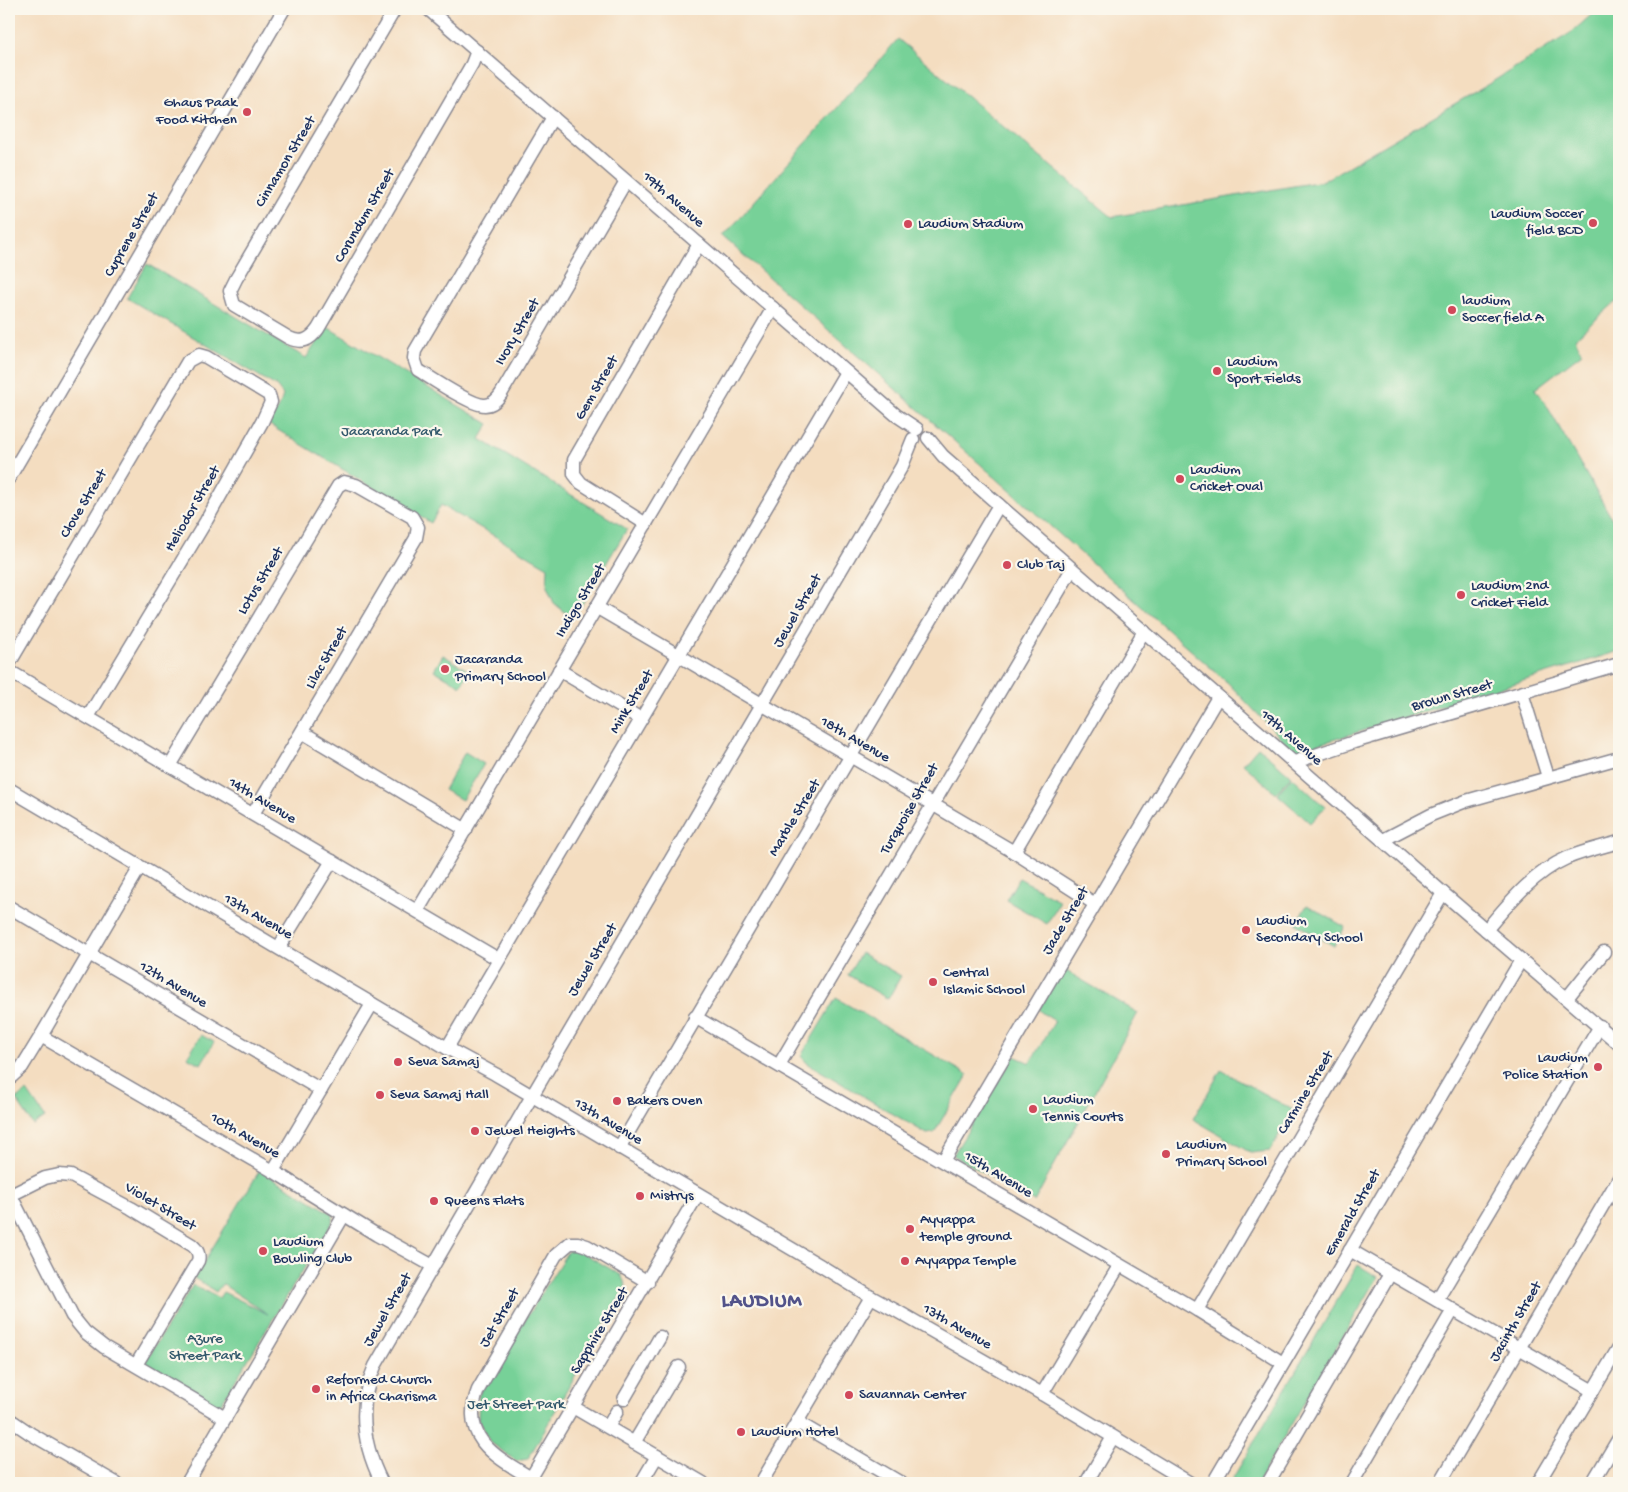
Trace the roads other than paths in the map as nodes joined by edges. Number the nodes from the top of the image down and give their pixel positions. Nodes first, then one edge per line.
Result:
1 (284, 9) edge
2 (395, 9) edge
3 (428, 9) edge
4 (480, 54) junction
5 (553, 117) junction
6 (626, 180) junction
7 (699, 244) junction
8 (773, 308) junction
9 (263, 323) joint
10 (188, 361) joint
11 (846, 372) junction
12 (919, 438) junction
13 (9, 478) edge
14 (999, 505) junction
15 (412, 517) joint
16 (646, 524) junction
17 (1072, 569) junction
18 (596, 607) junction
19 (1144, 632) junction
20 (678, 656) junction
21 (9, 664) edge
22 (1619, 664) edge
23 (559, 670) junction
24 (9, 671) edge
25 (1522, 693) junction
26 (1218, 697) junction
27 (762, 706) junction
28 (88, 717) junction
29 (641, 719) junction
30 (302, 732) junction
31 (850, 756) junction
32 (1619, 758) edge
33 (1295, 762) junction
34 (170, 766) junction
35 (1548, 777) junction
36 (9, 789) edge
37 (931, 804) junction
38 (253, 814) junction
39 (466, 830) junction
40 (1383, 840) junction
41 (1619, 842) edge
42 (1014, 852) junction
43 (332, 861) junction
44 (140, 867) junction
45 (1443, 893) junction
46 (1095, 904) junction
47 (9, 907) edge
48 (418, 910) junction
49 (1486, 930) junction
50 (279, 947) junction
51 (1604, 952) dead end
52 (90, 954) junction
53 (498, 959) junction
54 (1521, 960) junction
55 (1567, 998) junction
56 (372, 1004) junction
57 (696, 1017) junction
58 (1600, 1026) junction
59 (41, 1036) junction
60 (1619, 1044) edge
61 (447, 1048) junction
62 (779, 1066) junction
63 (9, 1079) edge
64 (321, 1090) junction
65 (532, 1096) junction
66 (619, 1148) junction
67 (943, 1161) junction
68 (273, 1171) junction
69 (1619, 1178) edge
70 (10, 1193) edge
71 (698, 1194) junction
72 (344, 1215) junction
73 (1350, 1250) junction
74 (433, 1266) junction
75 (1119, 1266) junction
76 (1390, 1274) junction
77 (648, 1282) junction
78 (871, 1297) junction
79 (1437, 1300) junction
80 (1197, 1310) junction
81 (1452, 1310) junction
82 (660, 1336) dead end
83 (1619, 1347) edge
84 (1520, 1348) junction
85 (1283, 1363) junction
86 (136, 1365) junction
87 (679, 1367) dead end
88 (1593, 1391) junction
89 (1042, 1394) junction
90 (624, 1399) dead end
91 (574, 1406) junction
92 (617, 1411) dead end
93 (225, 1418) junction
94 (9, 1419) edge
95 (797, 1422) junction
96 (608, 1427) junction
97 (1112, 1438) junction
98 (1619, 1438) edge
99 (634, 1443) junction
100 (657, 1456) junction
101 (529, 1481) edge
102 (116, 1483) edge
103 (187, 1483) edge
104 (382, 1483) edge
105 (641, 1483) edge
106 (703, 1483) edge
107 (762, 1483) edge
108 (901, 1483) edge
109 (1086, 1483) edge
110 (1190, 1483) edge
111 (1213, 1483) edge
112 (1268, 1483) edge
113 (1352, 1483) edge
114 (1440, 1483) edge
115 (1538, 1483) edge
116 (1592, 1483) edge

1 - 13 street, Cuprene Street
2 - 9 street, Cinnamon Street
3 - 4 street, 19th Avenue
4 - 5 street, 19th Avenue
4 - 9 street, Corundum Street
5 - 6 street, 19th Avenue
5 - 6 street, Ivory Street
6 - 7 street, 19th Avenue
7 - 8 street, 19th Avenue
7 - 16 street, Gem Street
8 - 11 street, 19th Avenue
8 - 16 street, Indigo Street
10 - 21 street, Clove Street
10 - 28 street, Heliodor Street
11 - 12 street, 19th Avenue
11 - 20 street, Mink Street
12 - 14 street, 19th Avenue
12 - 27 street, Jewel Street
14 - 17 street, 19th Avenue
14 - 31 street, Marble Street
15 - 30 street, Lilac Street
15 - 34 street, Lotus Street
16 - 18 street, Indigo Street
17 - 19 street, 19th Avenue
17 - 37 street, Turquoise Street
18 - 20 street, 18th Avenue
18 - 23 street, Indigo Street
19 - 26 street, 19th Avenue
19 - 42 street
20 - 27 street, 18th Avenue
20 - 29 street, Mink Street
22 - 25 street, Brown Street
23 - 29 street
23 - 39 street, Indigo Street
24 - 28 street, 14th Avenue
25 - 33 street, Brown Street
25 - 35 street
26 - 33 street, 19th Avenue
26 - 46 street, Jade Street
27 - 31 street, 18th Avenue
27 - 65 street, Jewel Street
28 - 34 street, 14th Avenue
29 - 53 street, Mink Street
30 - 38 street, Lilac Street
30 - 39 street
31 - 37 street, 18th Avenue
31 - 57 street, Marble Street
32 - 35 street
33 - 40 street, 19th Avenue
34 - 38 street, 14th Avenue
35 - 40 street
36 - 44 street, 13th Avenue
37 - 42 street, 18th Avenue
37 - 62 street, Turquoise Street
38 - 43 street, 14th Avenue
39 - 48 street, Indigo Street
40 - 45 street, 19th Avenue
41 - 49 street
42 - 46 street, 18th Avenue
43 - 48 street, 14th Avenue
43 - 50 street
44 - 50 street, 13th Avenue
44 - 52 street
45 - 49 street, 19th Avenue
45 - 80 street, Carmine Street
46 - 67 street, Jade Street
47 - 52 street, 12th Avenue
48 - 53 street, 14th Avenue
49 - 54 street, 19th Avenue
50 - 56 street, 13th Avenue
51 - 55 street
52 - 59 street
52 - 64 street, 12th Avenue
53 - 61 street, Mink Street
54 - 55 street, 19th Avenue
54 - 73 street, Emerald Street
55 - 58 street, 19th Avenue
56 - 61 street, 13th Avenue
56 - 64 street
57 - 62 street, 15th Avenue
57 - 66 street, Marble Street
58 - 60 street, 19th Avenue
58 - 79 street
59 - 63 street
59 - 68 street, 10th Avenue
61 - 65 street, 13th Avenue
62 - 67 street, 15th Avenue
64 - 68 street
65 - 66 street, 13th Avenue
65 - 74 street, Jewel Street
66 - 71 street, 13th Avenue
67 - 75 street, 15th Avenue
68 - 72 street, 10th Avenue
69 - 84 street, Jacinth Street
70 - 86 street
70 - 86 street, Violet Street
71 - 77 street, Sapphire Street
71 - 78 street, 13th Avenue
72 - 74 street, 10th Avenue
72 - 93 street
73 - 76 street
73 - 85 street, Emerald Street
74 - 104 street, Jewel Street
75 - 80 street, 15th Avenue
75 - 89 street
76 - 79 street
76 - 112 street
77 - 91 street, Sapphire Street
77 - 101 street, Jet Street
78 - 89 street, 13th Avenue
78 - 95 street
79 - 81 street
80 - 85 street, 15th Avenue
81 - 84 street
81 - 113 street
82 - 90 street
83 - 88 street
84 - 88 street
84 - 114 street, Jacinth Street
85 - 111 street, Emerald Street
86 - 93 street
87 - 99 street
88 - 115 street
89 - 97 street, 13th Avenue
91 - 96 street
91 - 101 street, Sapphire Street
92 - 96 street
93 - 103 street
94 - 102 street
95 - 107 street
95 - 108 street
96 - 99 street
97 - 109 street
97 - 110 street, 13th Avenue
98 - 116 street
99 - 100 street
100 - 105 street
100 - 106 street

